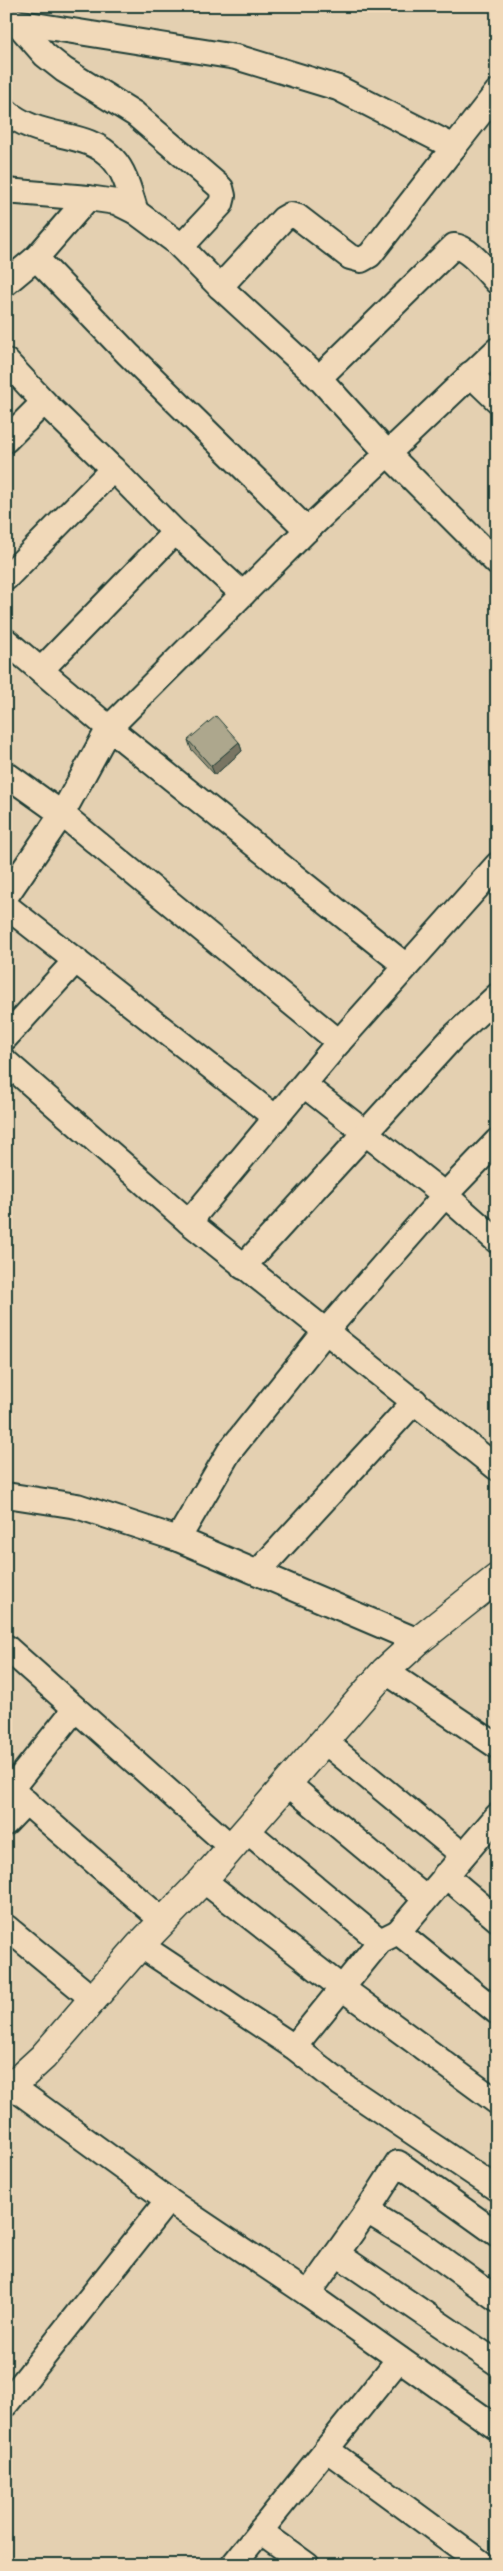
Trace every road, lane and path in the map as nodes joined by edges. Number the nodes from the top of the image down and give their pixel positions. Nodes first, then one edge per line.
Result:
1 (18, 19) edge
2 (497, 92) edge
3 (6, 112) edge
4 (454, 147) junction
5 (6, 191) edge
6 (88, 198) junction
7 (136, 212) junction
8 (181, 247) junction
9 (36, 258) junction
10 (6, 282) edge
11 (497, 282) edge
12 (220, 287) junction
13 (497, 350) edge
14 (6, 361) edge
15 (470, 374) junction
16 (319, 378) junction
17 (497, 400) edge
18 (44, 402) junction
19 (6, 440) edge
20 (388, 454) junction
21 (113, 468) junction
22 (307, 530) junction
23 (175, 532) junction
24 (497, 564) edge
25 (6, 578) edge
26 (243, 594) junction
27 (6, 641) edge
28 (41, 670) junction
29 (109, 728) junction
30 (6, 774) edge
31 (62, 814) junction
32 (497, 865) edge
33 (6, 896) edge
34 (6, 906) edge
35 (76, 960) junction
36 (406, 966) junction
37 (497, 996) edge
38 (6, 1037) edge
39 (340, 1042) junction
40 (6, 1062) edge
41 (304, 1085) junction
42 (276, 1118) junction
43 (364, 1132) junction
44 (497, 1141) edge
45 (445, 1195) junction
46 (189, 1222) junction
47 (497, 1240) edge
48 (243, 1267) junction
49 (325, 1332) junction
50 (415, 1401) junction
51 (497, 1468) edge
52 (6, 1495) edge
53 (178, 1539) junction
54 (258, 1572) junction
55 (497, 1578) edge
56 (418, 1641) junction
57 (6, 1647) edge
58 (385, 1671) junction
59 (75, 1709) junction
60 (324, 1741) junction
61 (497, 1746) edge
62 (287, 1783) junction
63 (14, 1792) edge
64 (497, 1816) edge
65 (6, 1823) edge
66 (239, 1839) junction
67 (463, 1855) junction
68 (445, 1875) junction
69 (203, 1880) junction
70 (425, 1898) junction
71 (497, 1919) edge
72 (163, 1920) junction
73 (6, 1927) edge
74 (389, 1936) junction
75 (140, 1945) junction
76 (342, 1988) junction
77 (93, 2000) junction
78 (497, 2012) edge
79 (294, 2047) junction
80 (8, 2086) edge
81 (497, 2102) edge
82 (497, 2189) edge
83 (168, 2200) junction
84 (367, 2211) junction
85 (497, 2234) edge
86 (337, 2254) junction
87 (308, 2294) junction
88 (497, 2298) edge
89 (399, 2359) junction
90 (497, 2363) edge
91 (6, 2404) edge
92 (497, 2428) edge
93 (326, 2450) junction
94 (260, 2531) junction
95 (233, 2565) edge
96 (307, 2565) edge
97 (484, 2565) edge

1 - 4 street
1 - 8 street
2 - 4 street
3 - 7 street
4 - 12 street
5 - 6 street
6 - 7 street
6 - 9 street
7 - 8 street
8 - 12 street
9 - 10 street
9 - 22 street
11 - 16 street
12 - 16 street
13 - 15 street
14 - 18 street
15 - 17 street
15 - 20 street
16 - 20 street
18 - 19 street
18 - 21 street
20 - 22 street
20 - 24 street
21 - 23 street
21 - 25 street
22 - 26 street
23 - 26 street
23 - 28 street
26 - 29 street
27 - 28 street
28 - 29 street
29 - 31 street
29 - 36 street
30 - 31 street
31 - 33 street
31 - 39 street
32 - 36 street
34 - 35 street
35 - 38 street
35 - 42 street
36 - 39 street
37 - 43 street
39 - 41 street
40 - 46 street
41 - 42 street
41 - 43 street
42 - 46 street
43 - 45 street
43 - 48 street
44 - 45 street
45 - 47 street
45 - 49 street
46 - 48 street
48 - 49 street
49 - 50 street
49 - 53 street
50 - 51 street
50 - 54 street
52 - 53 street
53 - 54 street
54 - 56 street
55 - 56 street
56 - 58 street
57 - 59 street
58 - 60 street
58 - 61 street
59 - 63 street
59 - 66 street
60 - 62 street
60 - 67 street
62 - 66 street
62 - 70 street
63 - 65 street
63 - 72 street
64 - 67 street
66 - 69 street
66 - 74 street
67 - 68 street
68 - 70 street
68 - 71 street
69 - 72 street
69 - 76 street
70 - 74 street
72 - 75 street
73 - 77 street
74 - 76 street
74 - 78 street
75 - 77 street
75 - 79 street
76 - 79 street
76 - 81 street
77 - 80 street
79 - 82 street
80 - 83 street
83 - 87 street
83 - 91 street
84 - 85 street
84 - 86 street
84 - 88 street
86 - 87 street
86 - 90 street
87 - 89 street
89 - 92 street
89 - 93 street
93 - 94 street
93 - 97 street
94 - 95 street
94 - 96 street

